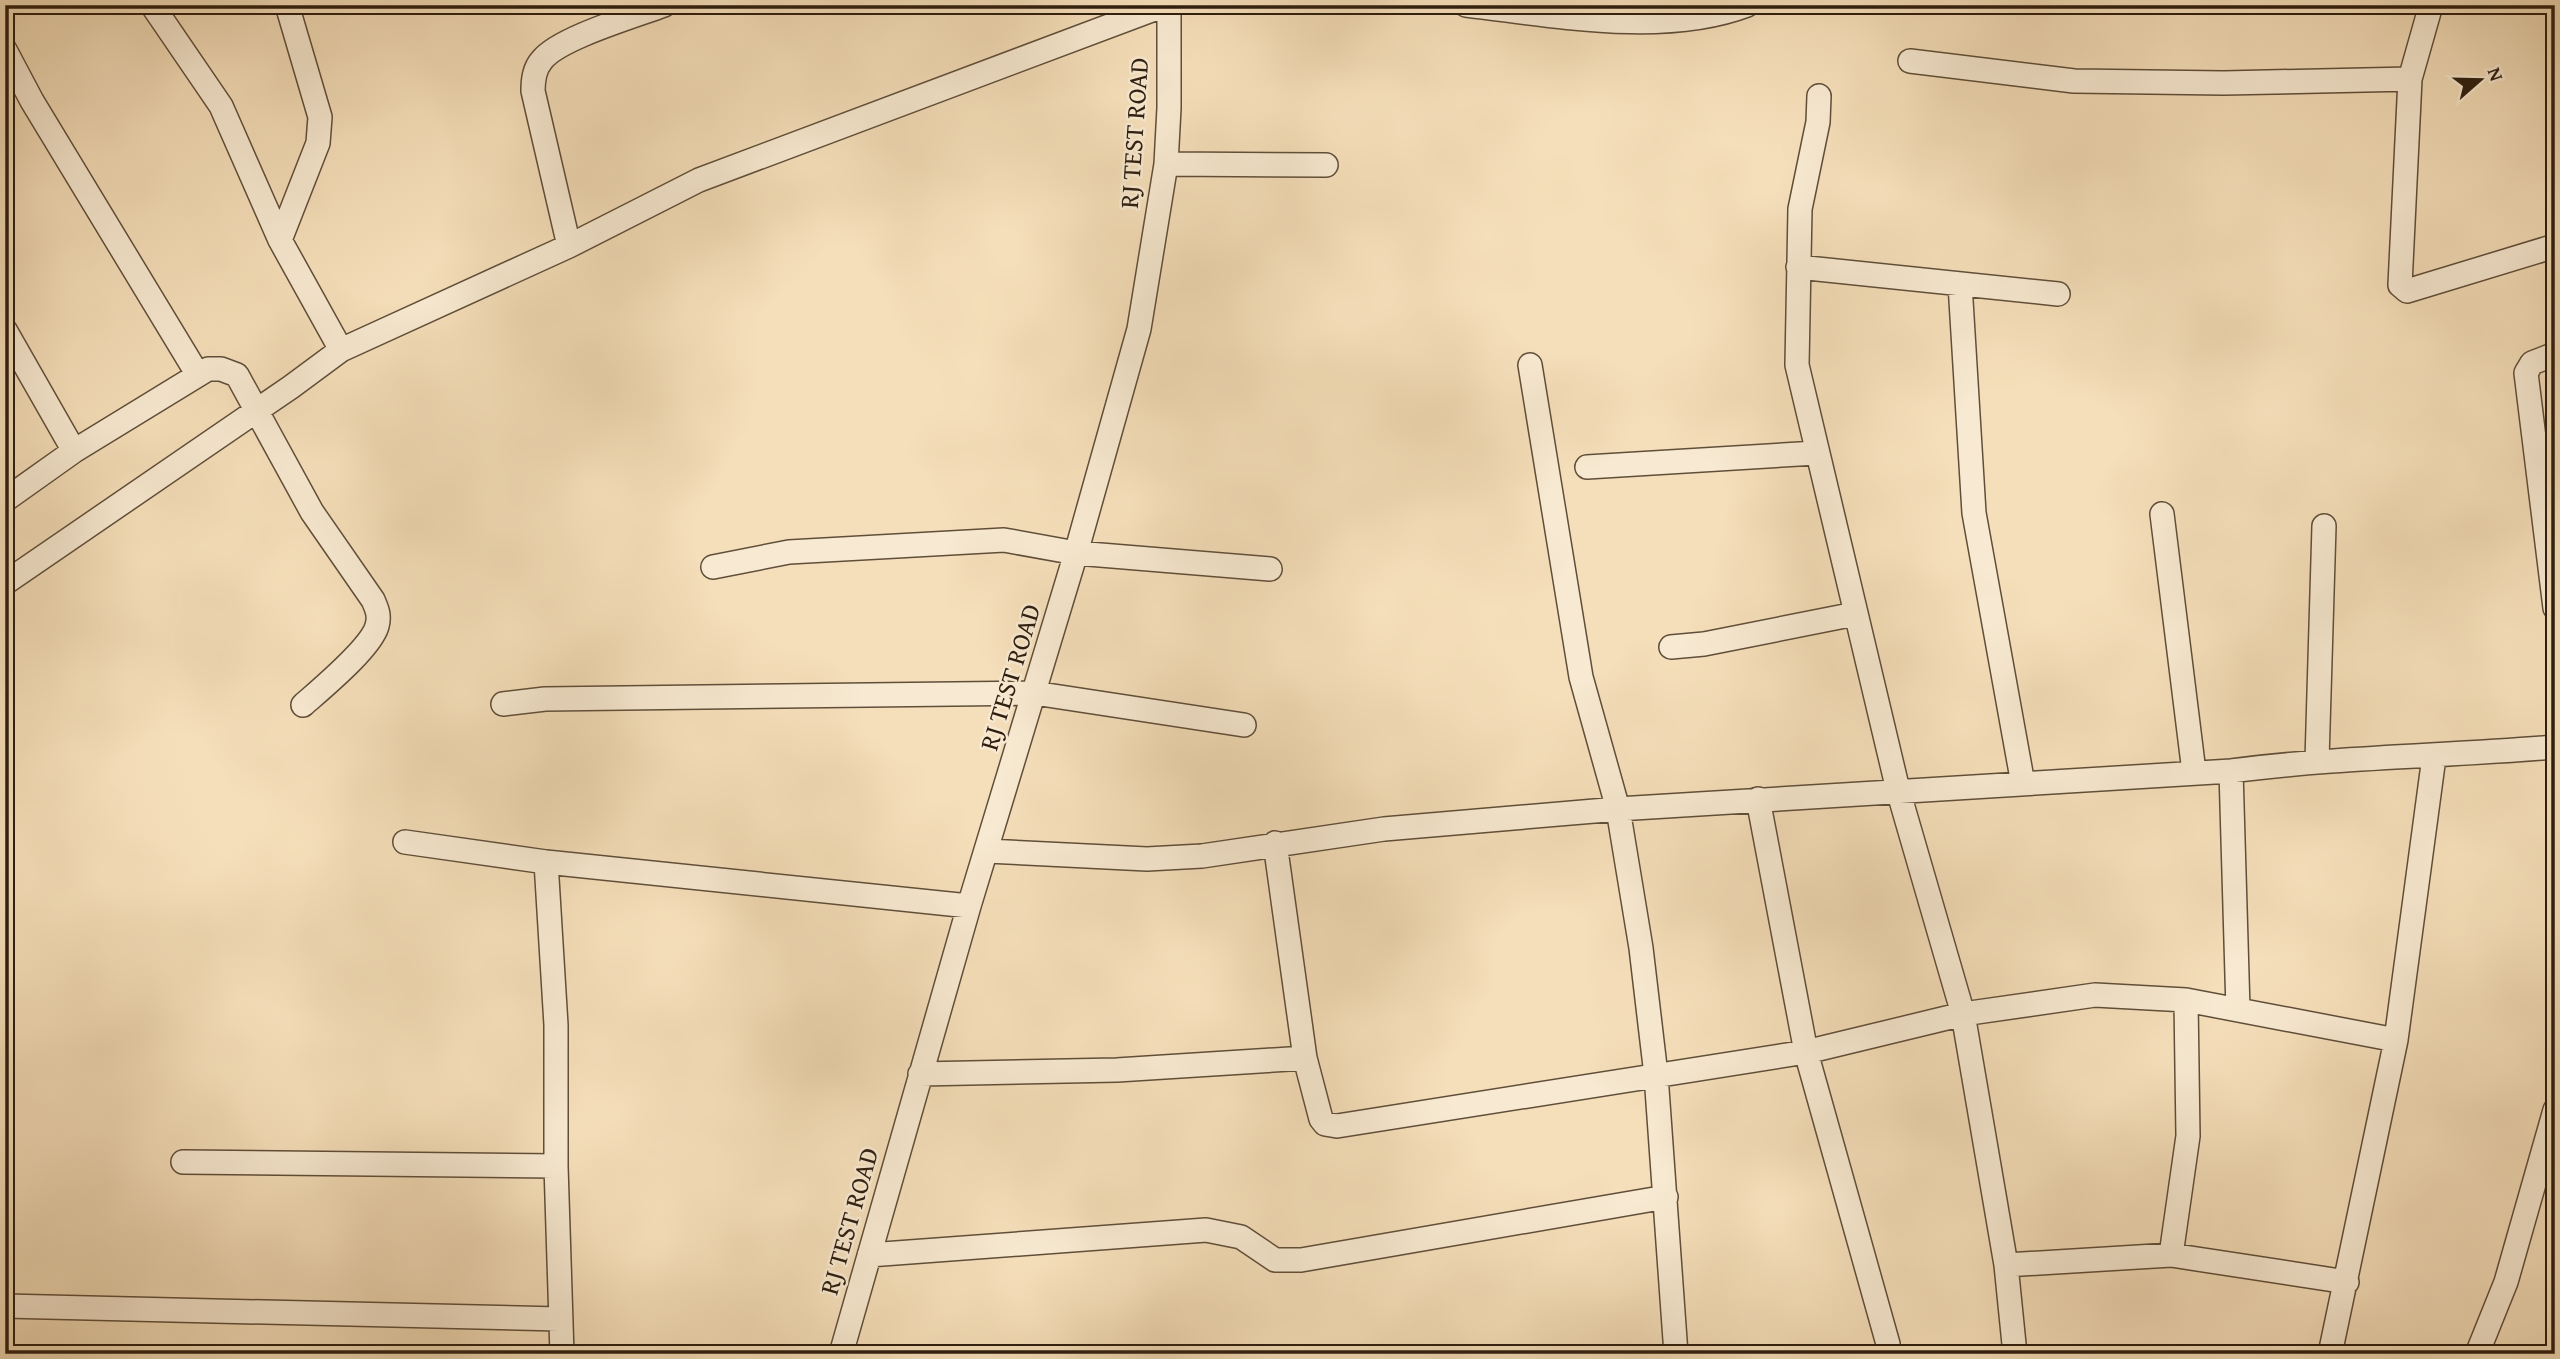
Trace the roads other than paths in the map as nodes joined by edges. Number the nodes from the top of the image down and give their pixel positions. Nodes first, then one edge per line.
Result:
1 (152, 5) edge
2 (287, 5) edge
3 (664, 5) edge
4 (1167, 5) edge
5 (1466, 5) edge
6 (1747, 5) edge
7 (2431, 5) edge
8 (1509, 8) edge
9 (5, 50) edge
10 (1910, 61) dead end
11 (2410, 79) junction
12 (1819, 96) dead end
13 (1166, 164) junction
14 (1326, 165) dead end
15 (280, 240) junction
16 (569, 246) junction
17 (2555, 246) edge
18 (1798, 267) junction
19 (1960, 284) junction
20 (2058, 294) dead end
21 (5, 330) edge
22 (341, 350) junction
23 (2555, 354) edge
24 (1530, 365) dead end
25 (198, 375) junction
26 (256, 410) junction
27 (74, 452) junction
28 (1816, 453) junction
29 (1587, 467) dead end
30 (5, 500) edge
31 (2162, 514) dead end
32 (2324, 526) dead end
33 (1076, 553) junction
34 (713, 567) dead end
35 (1270, 569) dead end
36 (5, 583) edge
37 (2555, 608) edge
38 (1856, 614) junction
39 (1671, 646) dead end
40 (1034, 693) junction
41 (503, 704) dead end
42 (303, 705) dead end
43 (1244, 724) dead end
44 (2555, 747) edge
45 (2434, 757) junction
46 (2317, 760) junction
47 (2231, 771) junction
48 (2194, 772) junction
49 (2023, 784) junction
50 (1898, 790) junction
51 (1758, 799) junction
52 (1618, 809) junction
53 (405, 842) dead end
54 (1275, 843) junction
55 (987, 851) junction
56 (546, 862) junction
57 (969, 906) junction
58 (2186, 1000) junction
59 (2238, 1010) junction
60 (1963, 1014) junction
61 (2396, 1040) junction
62 (1806, 1052) junction
63 (1305, 1058) junction
64 (920, 1074) junction
65 (1656, 1075) junction
66 (2555, 1110) edge
67 (183, 1162) dead end
68 (556, 1166) junction
69 (1666, 1197) junction
70 (869, 1255) junction
71 (2171, 1255) junction
72 (2006, 1265) junction
73 (2347, 1282) junction
74 (5, 1306) edge
75 (559, 1320) junction
76 (1888, 1344) dead end
77 (562, 1354) edge
78 (841, 1354) edge
79 (1676, 1354) edge
80 (2015, 1354) edge
81 (2330, 1354) edge
82 (2477, 1354) edge

1 - 15 street
2 - 15 street
3 - 16 street
4 - 13 street, RJ TEST ROAD
4 - 16 street
5 - 8 street
6 - 8 street
7 - 11 street
9 - 25 street
10 - 11 street
11 - 17 street
12 - 18 street
13 - 14 street
13 - 33 street, RJ TEST ROAD
15 - 22 street
16 - 22 street
18 - 19 street
18 - 28 street
19 - 20 street
19 - 49 street
21 - 27 street
22 - 26 street
23 - 37 street
24 - 52 street
25 - 26 street
25 - 27 street
26 - 36 street
26 - 42 street
27 - 30 street
28 - 29 street
28 - 38 street
31 - 48 street
32 - 46 street
33 - 34 street
33 - 35 street
33 - 40 street, RJ TEST ROAD
38 - 39 street
38 - 50 street
40 - 41 street
40 - 43 street
40 - 55 street, RJ TEST ROAD
44 - 45 street
45 - 46 street
45 - 61 street
46 - 47 street
47 - 48 street
47 - 59 street
48 - 49 street
49 - 50 street
50 - 51 street
50 - 60 street
51 - 52 street
51 - 62 street
52 - 54 street
52 - 65 street
53 - 56 street
54 - 55 street
54 - 63 street
55 - 57 street, RJ TEST ROAD
56 - 57 street
56 - 68 street
57 - 64 street, RJ TEST ROAD
58 - 59 street
58 - 60 street
58 - 71 street
59 - 61 street
60 - 62 street
60 - 72 street
61 - 73 street
62 - 65 street
62 - 76 street
63 - 64 street
63 - 65 street
64 - 70 street, RJ TEST ROAD
65 - 69 street
66 - 82 street
67 - 68 street
68 - 75 street
69 - 70 street
69 - 79 street
70 - 78 street, RJ TEST ROAD
71 - 72 street
71 - 73 street
72 - 80 street
73 - 81 street
74 - 75 street
75 - 77 street

